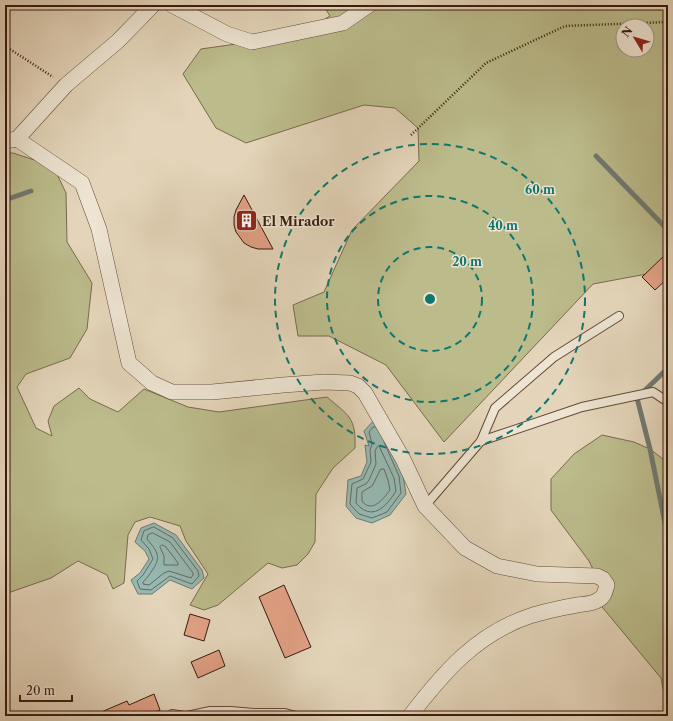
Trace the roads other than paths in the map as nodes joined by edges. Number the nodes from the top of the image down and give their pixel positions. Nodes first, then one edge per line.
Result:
1 (154, 5) edge
2 (172, 5) edge
3 (369, 5) edge
4 (11, 140) edge
5 (619, 316) dead end
6 (668, 402) edge
7 (481, 441) junction
8 (425, 506) junction
9 (172, 714) dead end
10 (184, 716) edge
11 (187, 716) edge
12 (296, 716) edge
13 (410, 716) edge

1 - 4 street
2 - 3 street
4 - 8 street
5 - 7 lane
6 - 7 lane
7 - 8 lane
8 - 13 street
9 - 10 lane
11 - 12 lane

